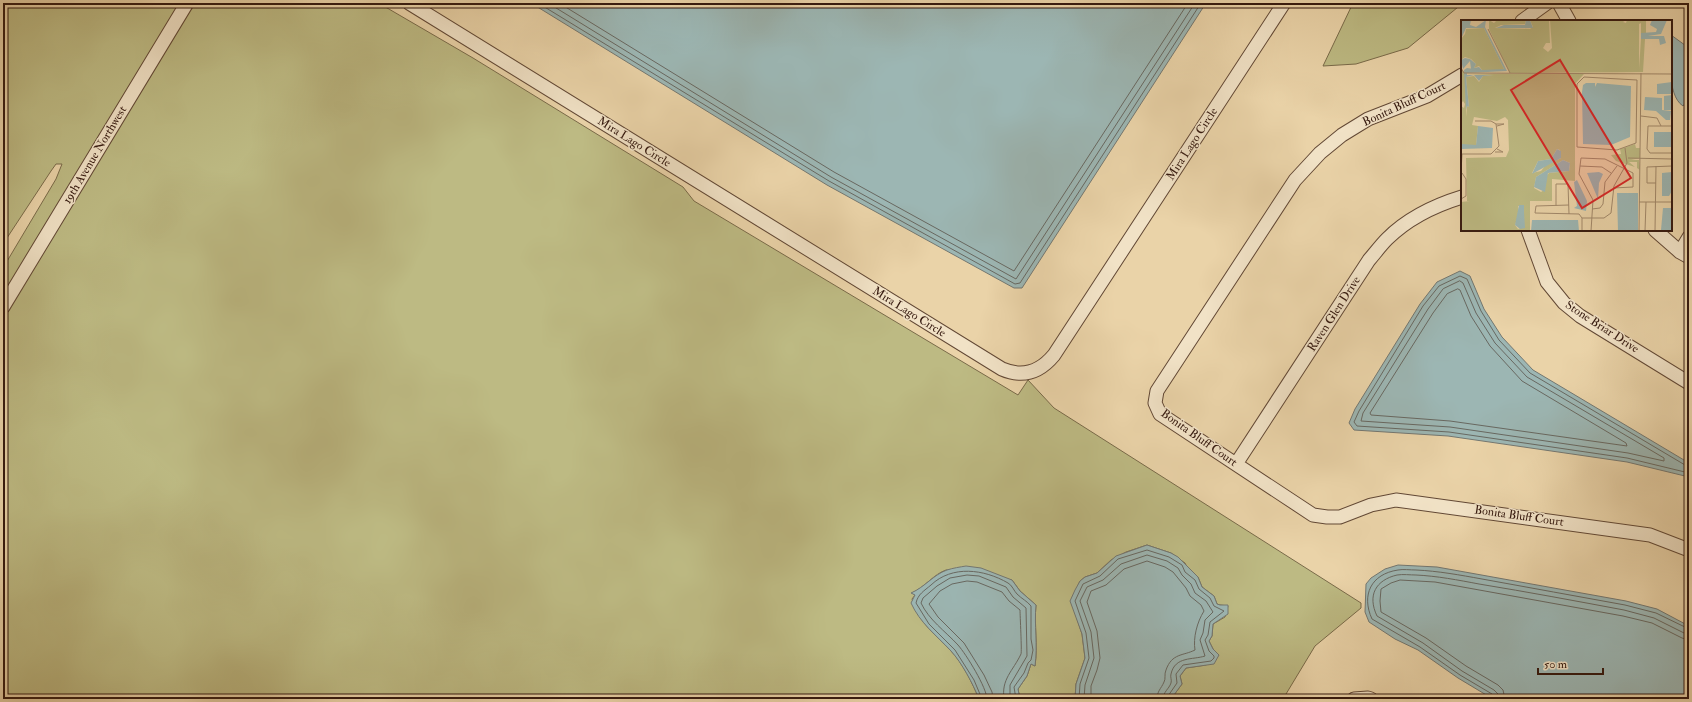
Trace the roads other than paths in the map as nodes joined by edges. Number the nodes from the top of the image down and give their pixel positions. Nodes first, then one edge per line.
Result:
1 (188, 3) edge
2 (409, 3) edge
3 (1284, 3) edge
4 (1547, 3) edge
5 (1559, 3) edge
6 (1523, 20) edge
7 (1568, 20) edge
8 (1461, 75) edge
9 (1461, 197) edge
10 (1528, 231) edge
11 (1656, 231) edge
12 (1689, 237) edge
13 (1684, 254) edge
14 (3, 307) edge
15 (1689, 382) edge
16 (1236, 464) junction
17 (1689, 550) edge
18 (1354, 699) edge
19 (1371, 699) edge

1 - 14 street, 19th Avenue Northwest
2 - 3 street, Mira Lago Circle
4 - 6 street
5 - 7 street
8 - 16 street, Bonita Bluff Court
9 - 16 street, Raven Glen Drive
10 - 15 street, Stone Briar Drive
11 - 13 street
12 - 13 street
16 - 17 street, Bonita Bluff Court
18 - 19 street

